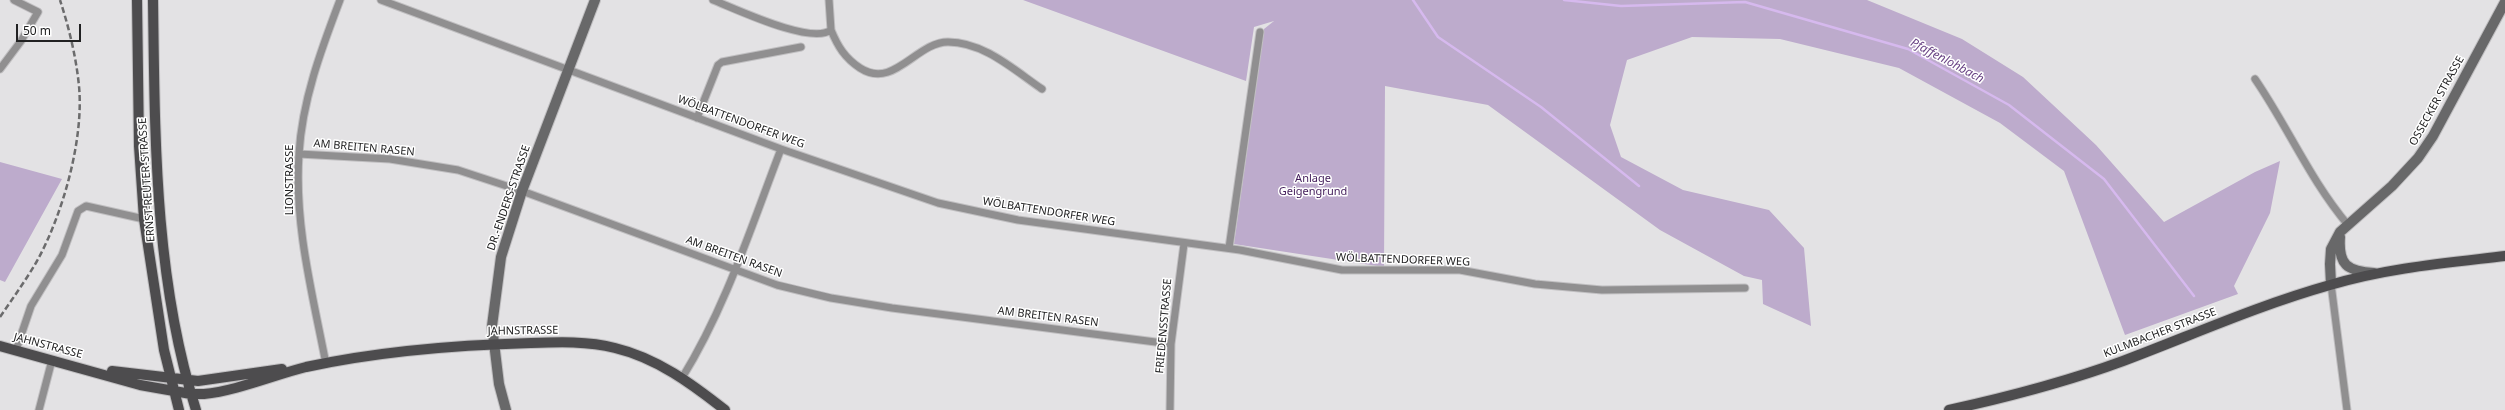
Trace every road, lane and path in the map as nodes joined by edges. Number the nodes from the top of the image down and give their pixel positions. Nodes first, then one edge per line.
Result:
1 (14, 0) edge
2 (137, 0) edge
3 (153, 0) edge
4 (340, 0) edge
5 (382, 0) edge
6 (595, 0) edge
7 (713, 0) edge
8 (829, 0) edge
9 (2505, 2) edge
10 (398, 3) edge
11 (831, 30) junction
12 (1260, 32) dead end
13 (801, 47) dead end
14 (0, 69) edge
15 (569, 70) junction
16 (2255, 79) dead end
17 (1042, 89) dead end
18 (698, 118) junction
19 (781, 149) junction
20 (299, 154) junction
21 (522, 191) junction
22 (144, 219) junction
23 (2348, 225) junction
24 (2340, 232) junction
25 (1184, 244) junction
26 (1229, 248) junction
27 (2505, 256) edge
28 (735, 269) junction
29 (2378, 273) junction
30 (2331, 284) junction
31 (1745, 288) dead end
32 (493, 343) junction
33 (1171, 344) junction
34 (1, 346) edge
35 (16, 350) junction
36 (52, 360) junction
37 (326, 364) junction
38 (305, 368) junction
39 (90, 369) junction
40 (170, 377) junction
41 (682, 378) junction
42 (187, 380) junction
43 (173, 391) junction
44 (191, 394) junction
45 (1979, 407) edge
46 (39, 410) edge
47 (179, 410) edge
48 (196, 410) edge
49 (506, 410) edge
50 (725, 410) edge
51 (1170, 410) edge
52 (1949, 410) edge
53 (2346, 410) edge

1 - 14 street
2 - 22 main road, ERNST-REUTER-STRASSE
3 - 42 main road, ERNST-REUTER-STRASSE
4 - 20 street, LIONSTRASSE
5 - 10 street, WÖLBATTENDORFER WEG
6 - 15 main road, DR.-ENDERS-STRASSE
7 - 11 street
8 - 11 street
9 - 23 main road, OSSECKER STRASSE
10 - 15 street, WÖLBATTENDORFER WEG
11 - 17 street
12 - 26 street
13 - 18 street
15 - 18 street, WÖLBATTENDORFER WEG
15 - 21 main road, DR.-ENDERS-STRASSE
16 - 23 street
18 - 19 street, WÖLBATTENDORFER WEG
19 - 25 street, WÖLBATTENDORFER WEG
19 - 28 street
20 - 21 street, AM BREITEN RASEN
20 - 37 street, LIONSTRASSE
21 - 28 street, AM BREITEN RASEN
21 - 32 main road, DR.-ENDERS-STRASSE
22 - 35 street
22 - 40 main road, ERNST-REUTER-STRASSE
23 - 24 main road, OSSECKER STRASSE
24 - 29 main road, KULMBACHER STRASSE
24 - 30 main road, OSSECKER STRASSE
25 - 26 street, WÖLBATTENDORFER WEG
25 - 33 street, FRIEDENSSTRASSE
26 - 31 street, WÖLBATTENDORFER WEG
27 - 29 main road, KULMBACHER STRASSE
28 - 33 street, AM BREITEN RASEN
28 - 41 street
29 - 30 main road, KULMBACHER STRASSE
30 - 45 main road, KULMBACHER STRASSE
30 - 53 street
32 - 37 main road, JAHNSTRASSE
32 - 41 main road, JAHNSTRASSE
32 - 49 main road, DR.-ENDERS-STRASSE
33 - 51 street, FRIEDENSSTRASSE
34 - 35 main road, JAHNSTRASSE
35 - 36 main road, JAHNSTRASSE
36 - 39 main road, JAHNSTRASSE
36 - 46 street
37 - 38 main road, JAHNSTRASSE
38 - 42 main road, JAHNSTRASSE
38 - 44 main road, JAHNSTRASSE
39 - 40 main road, JAHNSTRASSE
39 - 43 main road, JAHNSTRASSE
40 - 42 main road, JAHNSTRASSE
40 - 43 main road, ERNST-REUTER-STRASSE
41 - 50 main road, JAHNSTRASSE
42 - 44 main road, ERNST-REUTER-STRASSE
43 - 44 main road, JAHNSTRASSE
43 - 47 main road
44 - 48 main road
45 - 52 main road, KULMBACHER STRASSE

